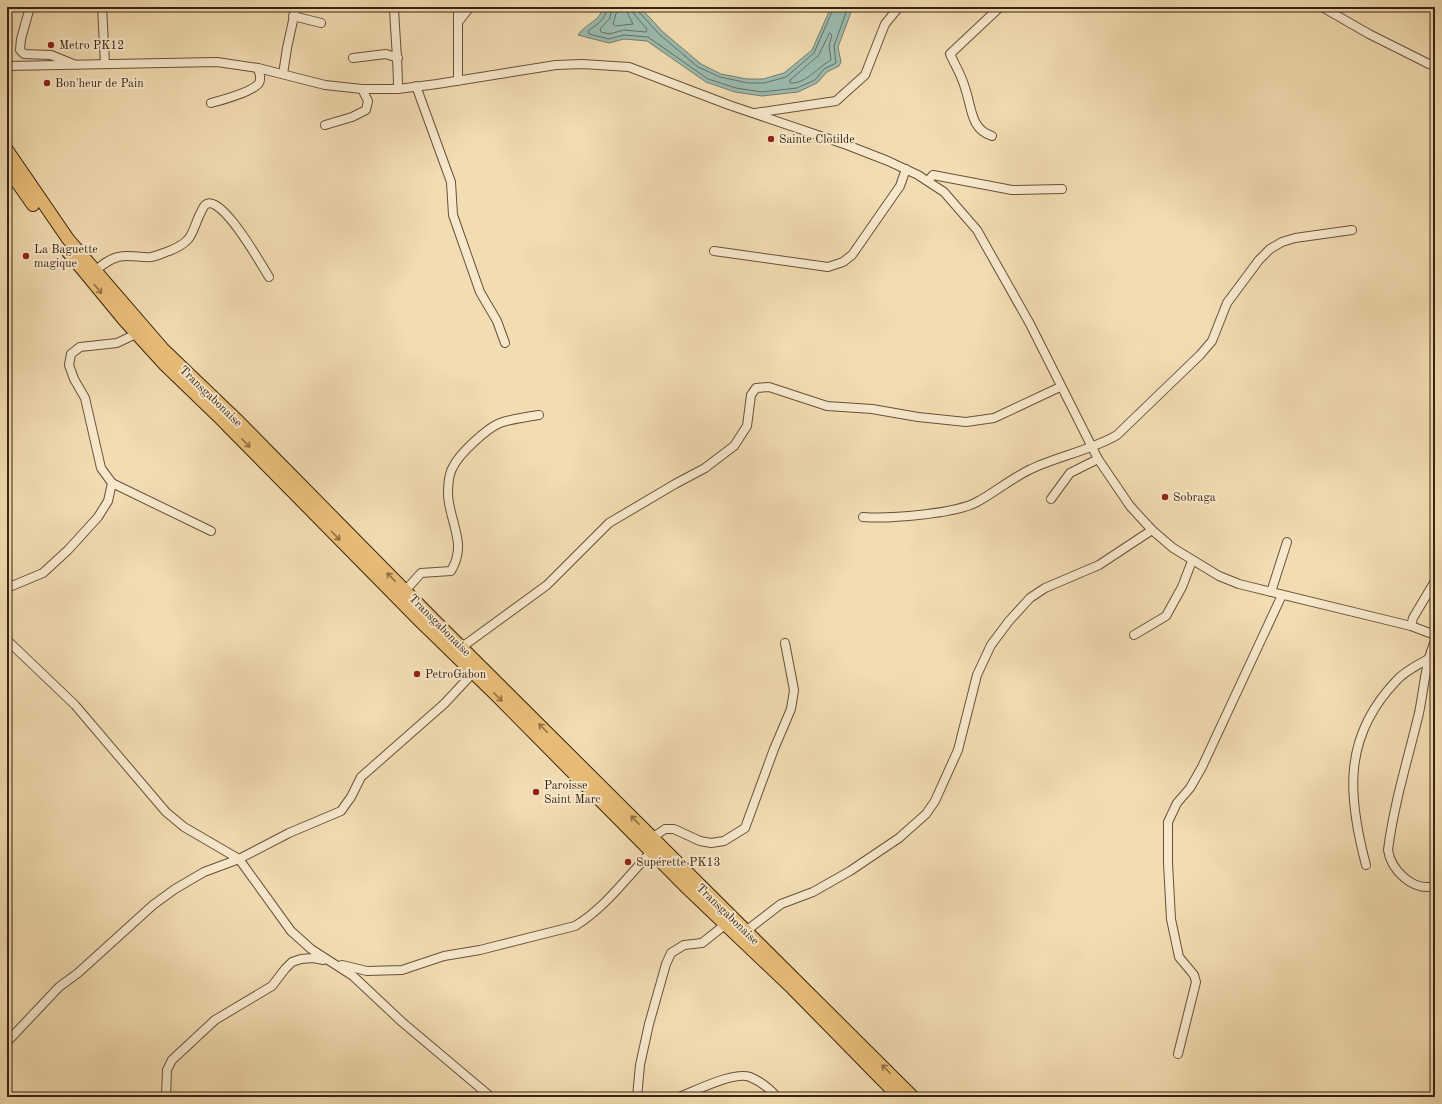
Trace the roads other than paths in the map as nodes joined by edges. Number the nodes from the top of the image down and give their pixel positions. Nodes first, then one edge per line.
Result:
1 (30, 7) edge
2 (102, 7) edge
3 (296, 7) edge
4 (394, 7) edge
5 (458, 7) edge
6 (470, 7) edge
7 (899, 7) edge
8 (1000, 7) edge
9 (1322, 7) edge
10 (293, 16) junction
11 (459, 21) junction
12 (322, 23) dead end
13 (353, 58) dead end
14 (398, 58) junction
15 (105, 64) junction
16 (75, 65) junction
17 (1435, 65) edge
18 (7, 66) edge
19 (258, 68) junction
20 (283, 74) junction
21 (458, 81) junction
22 (416, 86) junction
23 (362, 89) junction
24 (398, 89) junction
25 (211, 103) dead end
26 (753, 113) junction
27 (325, 125) dead end
28 (992, 136) dead end
29 (7, 150) edge
30 (7, 168) edge
31 (906, 169) junction
32 (928, 181) junction
33 (1062, 189) dead end
34 (1352, 230) dead end
35 (714, 251) dead end
36 (95, 271) junction
37 (269, 277) dead end
38 (136, 334) junction
39 (505, 343) dead end
40 (1060, 387) junction
41 (539, 415) dead end
42 (1092, 447) junction
43 (1098, 459) junction
44 (112, 483) junction
45 (1051, 499) dead end
46 (862, 518) dead end
47 (1152, 530) junction
48 (211, 531) dead end
49 (1287, 542) dead end
50 (1192, 561) junction
51 (1435, 581) edge
52 (7, 588) edge
53 (405, 591) junction
54 (1271, 592) junction
55 (1282, 596) junction
56 (1410, 626) junction
57 (1134, 635) dead end
58 (1435, 635) edge
59 (7, 640) edge
60 (1435, 641) edge
61 (785, 643) dead end
62 (462, 647) junction
63 (1428, 659) junction
64 (473, 673) junction
65 (652, 838) junction
66 (652, 851) junction
67 (240, 859) junction
68 (1366, 865) dead end
69 (1435, 886) edge
70 (726, 924) junction
71 (746, 931) junction
72 (334, 963) junction
73 (7, 1042) edge
74 (1178, 1054) dead end
75 (166, 1097) edge
76 (491, 1097) edge
77 (637, 1097) edge
78 (679, 1097) edge
79 (777, 1097) edge
80 (899, 1097) edge
81 (913, 1097) edge

1 - 16 street
2 - 15 street
3 - 10 street
4 - 14 street
5 - 11 street
6 - 11 street
7 - 26 street
8 - 28 street
9 - 17 street
10 - 12 street
10 - 20 street
11 - 21 street
13 - 14 street
14 - 24 street
15 - 16 street
15 - 19 street
16 - 18 street
19 - 20 street
19 - 25 street
20 - 23 street
21 - 22 street
21 - 26 street
22 - 24 street
22 - 39 street
23 - 24 street
23 - 27 street
26 - 31 street
29 - 36 highway, Transgabonaise
30 -> 38 highway, Transgabonaise
31 - 32 street
31 - 35 street
32 - 33 street
32 - 40 street
34 - 42 street
36 - 37 street
53 -> 36 highway, Transgabonaise
38 - 44 street
38 -> 64 highway, Transgabonaise
40 - 42 street
40 - 62 street
41 - 53 street
42 - 43 street
42 - 46 street
43 - 45 street
43 - 47 street
44 - 48 street
44 - 52 street
47 - 50 street
47 - 71 street
49 - 54 street
50 - 54 street
50 - 57 street
51 - 56 street
53 - 62 highway, Transgabonaise
54 - 55 street
55 - 56 street
55 - 74 street
56 - 58 street
59 - 67 street
60 - 63 street
61 - 65 street
65 -> 62 highway, Transgabonaise
63 - 68 street
63 - 69 street
64 -> 66 highway, Transgabonaise
64 - 67 street
65 - 71 highway, Transgabonaise
66 - 70 highway, Transgabonaise
66 - 72 street
67 - 72 street
67 - 73 street
70 - 77 street
70 - 80 highway, Transgabonaise
81 -> 71 highway, Transgabonaise
72 - 75 street
72 - 76 street
78 - 79 street

